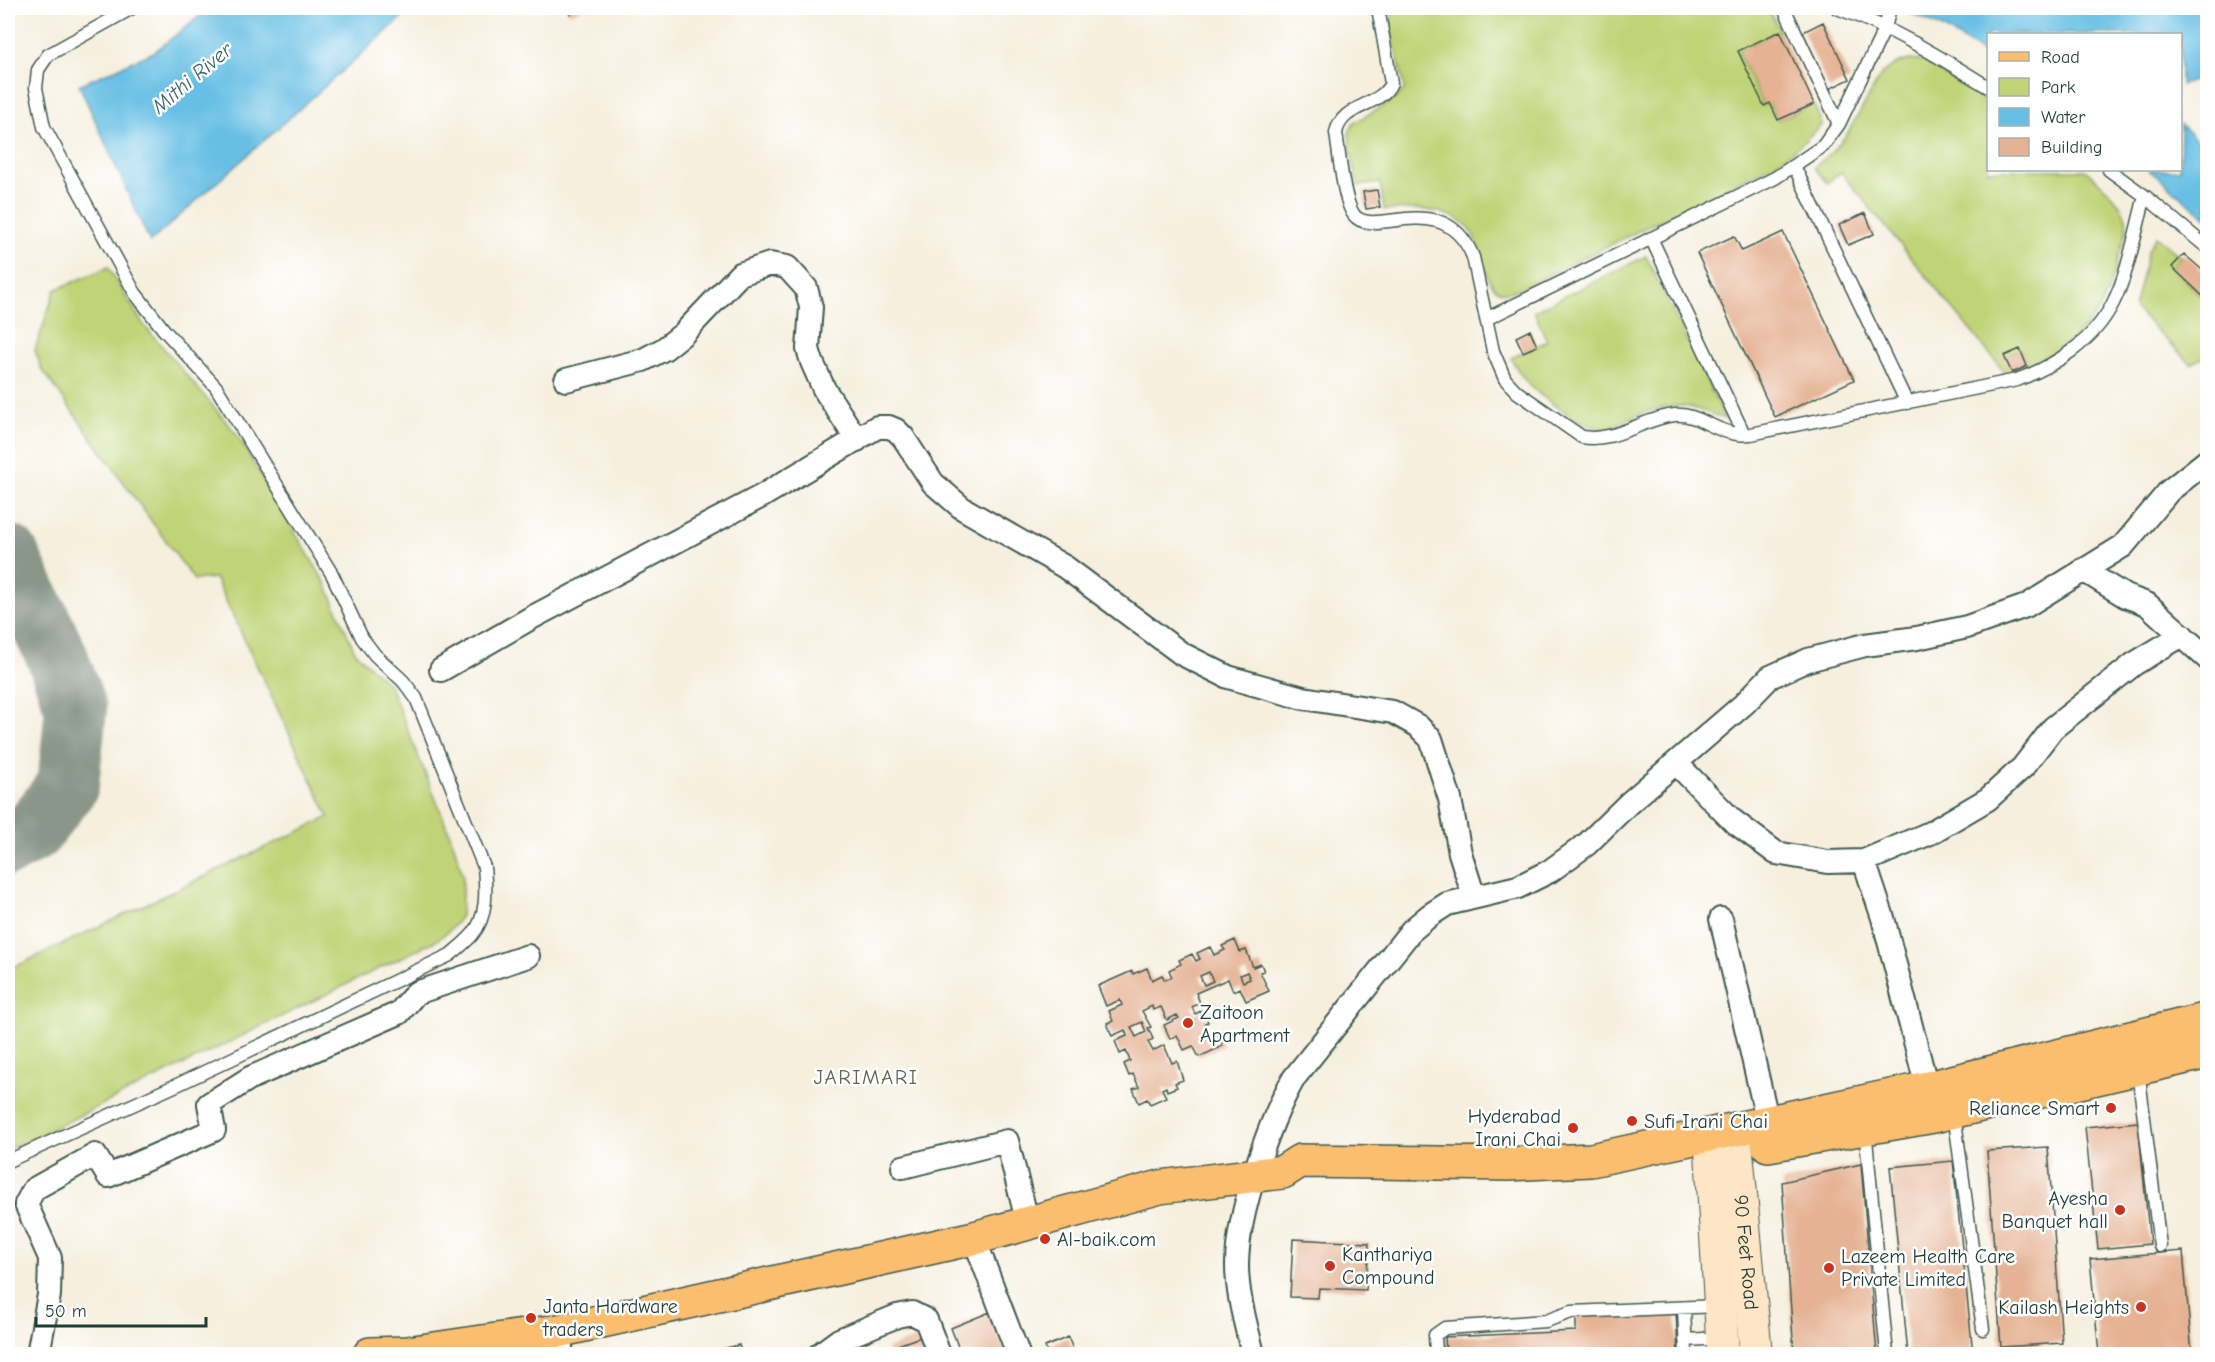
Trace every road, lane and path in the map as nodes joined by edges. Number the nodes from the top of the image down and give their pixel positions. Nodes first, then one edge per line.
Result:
1 (132, 8) edge
2 (1378, 8) edge
3 (1784, 8) edge
4 (1838, 8) edge
5 (1890, 8) edge
6 (1885, 28) junction
7 (1987, 86) edge
8 (1839, 124) junction
9 (1794, 166) junction
10 (2110, 171) edge
11 (2145, 196) junction
12 (1651, 238) junction
13 (2208, 248) edge
14 (1486, 319) junction
15 (566, 380) dead end
16 (1907, 403) junction
17 (1744, 434) junction
18 (857, 440) junction
19 (2208, 460) edge
20 (2084, 570) junction
21 (2182, 635) junction
22 (2208, 659) edge
23 (441, 670) dead end
24 (1676, 763) junction
25 (1864, 861) junction
26 (1474, 897) junction
27 (1721, 919) dead end
28 (528, 956) dead end
29 (2208, 1019) edge
30 (2208, 1052) edge
31 (2138, 1068) junction
32 (1938, 1105) junction
33 (1864, 1128) junction
34 (1771, 1133) junction
35 (1723, 1143) junction
36 (8, 1161) edge
37 (903, 1167) dead end
38 (1269, 1173) junction
39 (1028, 1224) junction
40 (974, 1238) junction
41 (2160, 1246) dead end
42 (1720, 1306) junction
43 (1684, 1308) junction
44 (1983, 1329) dead end
45 (1685, 1340) junction
46 (560, 1343) edge
47 (1722, 1346) edge
48 (38, 1354) edge
49 (370, 1354) edge
50 (820, 1354) edge
51 (939, 1354) edge
52 (1018, 1354) edge
53 (1253, 1354) edge
54 (1436, 1354) edge
55 (1686, 1354) edge
56 (1756, 1354) edge
57 (1887, 1354) edge

1 - 36 lane
2 - 14 lane
3 - 8 lane
4 - 6 lane
5 - 6 lane
6 - 7 lane
6 - 8 lane
8 - 9 lane
9 - 12 lane
9 - 16 lane
10 - 11 lane
11 - 13 lane
11 - 16 lane
12 - 14 lane
12 - 17 lane
14 - 17 lane
15 - 18 street
16 - 17 lane
18 - 23 street
18 - 26 street
19 - 20 street
20 - 21 street
20 - 24 street
21 - 22 street
21 - 25 street
24 - 25 street
24 - 26 street
25 - 32 street
26 - 38 street
27 - 34 street
28 - 48 street
29 - 32 main road
30 - 31 main road
31 - 32 main road
31 - 41 lane
32 - 33 main road
32 - 34 main road
32 - 44 lane
33 - 34 main road
33 - 57 lane
34 - 35 main road
35 - 38 main road
35 - 42 street, 90 Feet Road
35 - 56 street, 90 Feet Road
37 - 39 street
38 - 39 main road
38 - 53 street
39 - 40 main road
40 - 46 main road
40 - 52 street
42 - 43 lane
42 - 47 street, 90 Feet Road
43 - 45 lane
43 - 54 lane
45 - 47 lane
45 - 55 lane
46 - 49 main road
50 - 51 street

